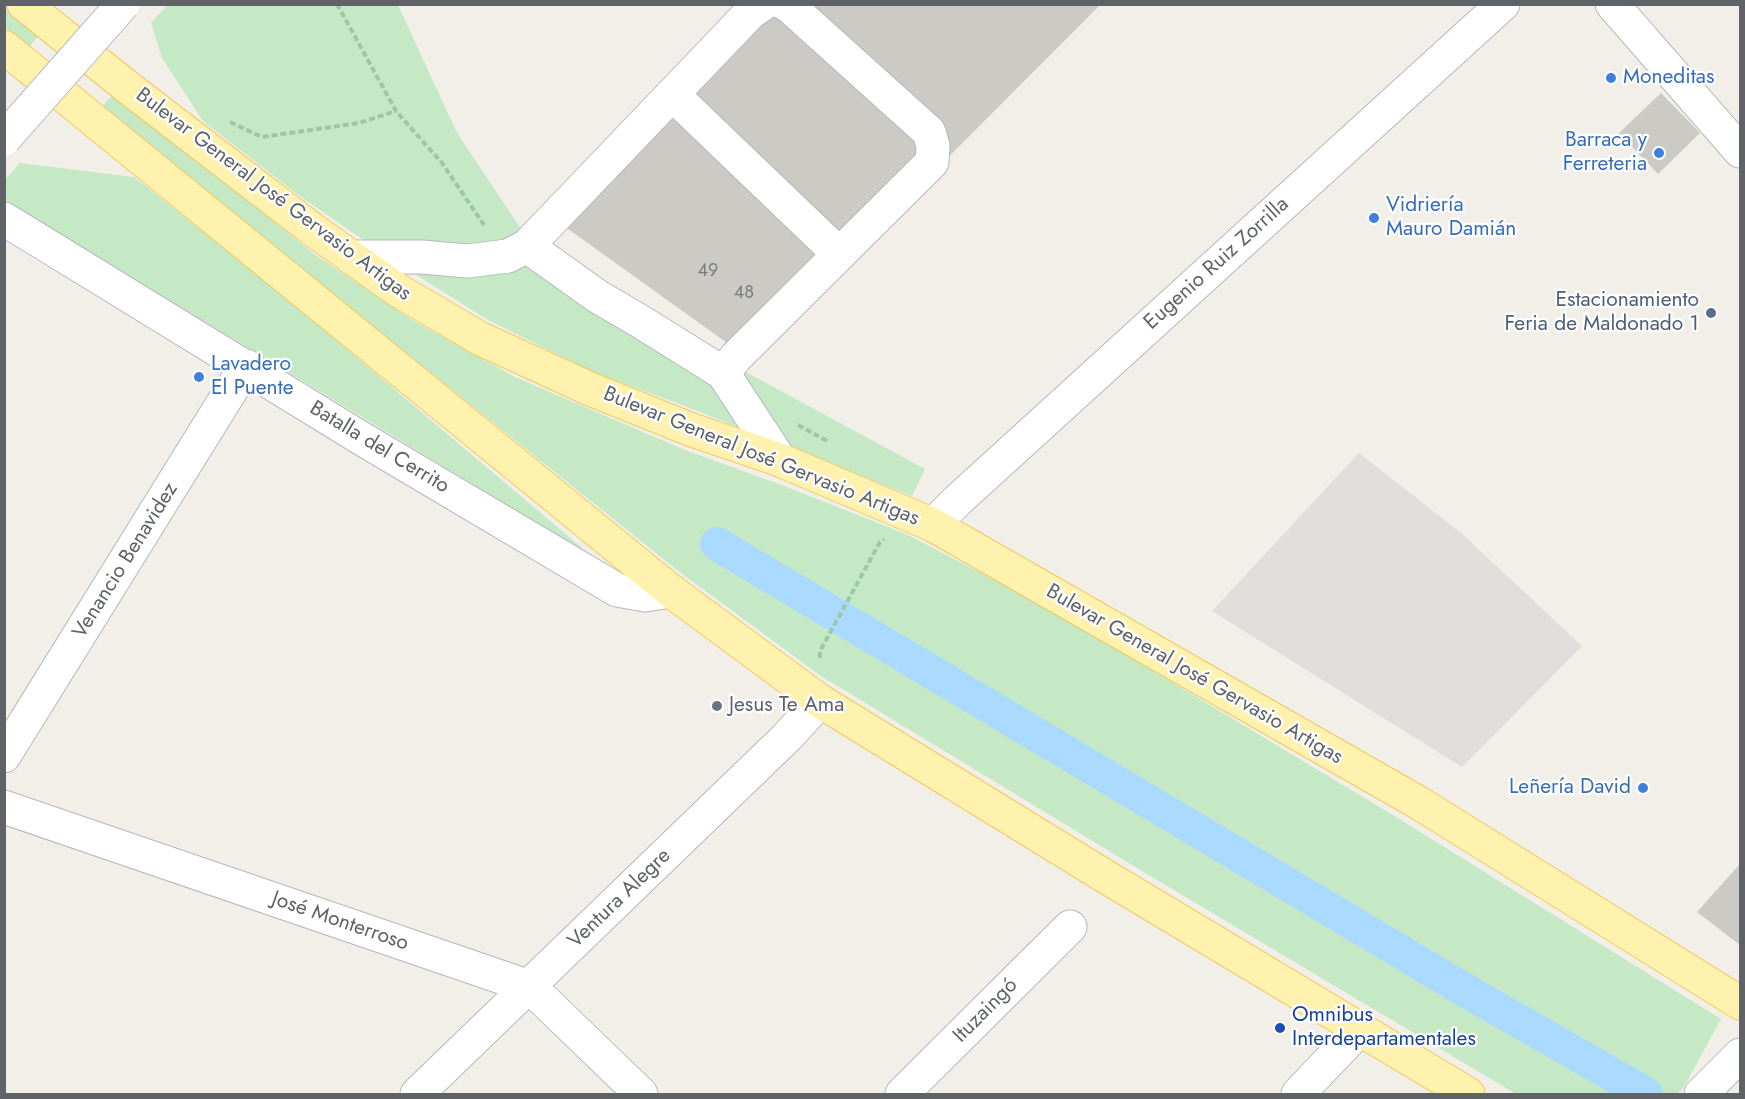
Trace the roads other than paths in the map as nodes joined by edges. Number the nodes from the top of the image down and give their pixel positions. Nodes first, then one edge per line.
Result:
1 (24, 4) edge
2 (96, 4) edge
3 (123, 4) edge
4 (763, 4) edge
5 (785, 4) edge
6 (1503, 4) edge
7 (1612, 4) edge
8 (4, 47) edge
9 (672, 94) junction
10 (4, 110) edge
11 (4, 139) edge
12 (1740, 151) edge
13 (4, 219) edge
14 (526, 246) junction
15 (838, 254) junction
16 (351, 256) junction
17 (246, 366) junction
18 (723, 373) junction
19 (780, 460) junction
20 (933, 525) junction
21 (671, 591) junction
22 (820, 701) junction
23 (4, 756) edge
24 (4, 807) edge
25 (1070, 927) dead end
26 (530, 987) junction
27 (1740, 1003) edge
28 (1360, 1029) junction
29 (1740, 1055) edge
30 (1740, 1085) edge
31 (417, 1095) edge
32 (641, 1095) edge
33 (902, 1095) edge
34 (1298, 1095) edge
35 (1468, 1095) edge
36 (1701, 1095) edge
37 (1731, 1095) edge

1 - 16 main road, Bulevar General José Gervasio Artigas
2 - 10 street
3 - 11 street, bridge
4 - 9 street
5 - 15 street
6 - 20 street, Eugenio Ruiz Zorrilla
7 - 12 street
8 - 21 main road
9 - 14 street
9 - 15 street
13 - 17 street, Batalla del Cerrito
14 - 16 street
14 - 18 street
15 - 18 street
16 - 19 main road, Bulevar General José Gervasio Artigas
17 - 21 street, Batalla del Cerrito
17 - 23 street, Venancio Benavidez
18 - 19 street
19 - 20 main road, Bulevar General José Gervasio Artigas
20 - 27 main road, Bulevar General José Gervasio Artigas
21 - 22 main road
22 - 26 street, Ventura Alegre
22 - 28 main road
24 - 26 street, José Monterroso
25 - 33 street, Ituzaingó
26 - 31 street, Ventura Alegre
26 - 32 street, José Monterroso
28 - 34 street
28 - 35 main road
29 - 36 street
30 - 37 street

